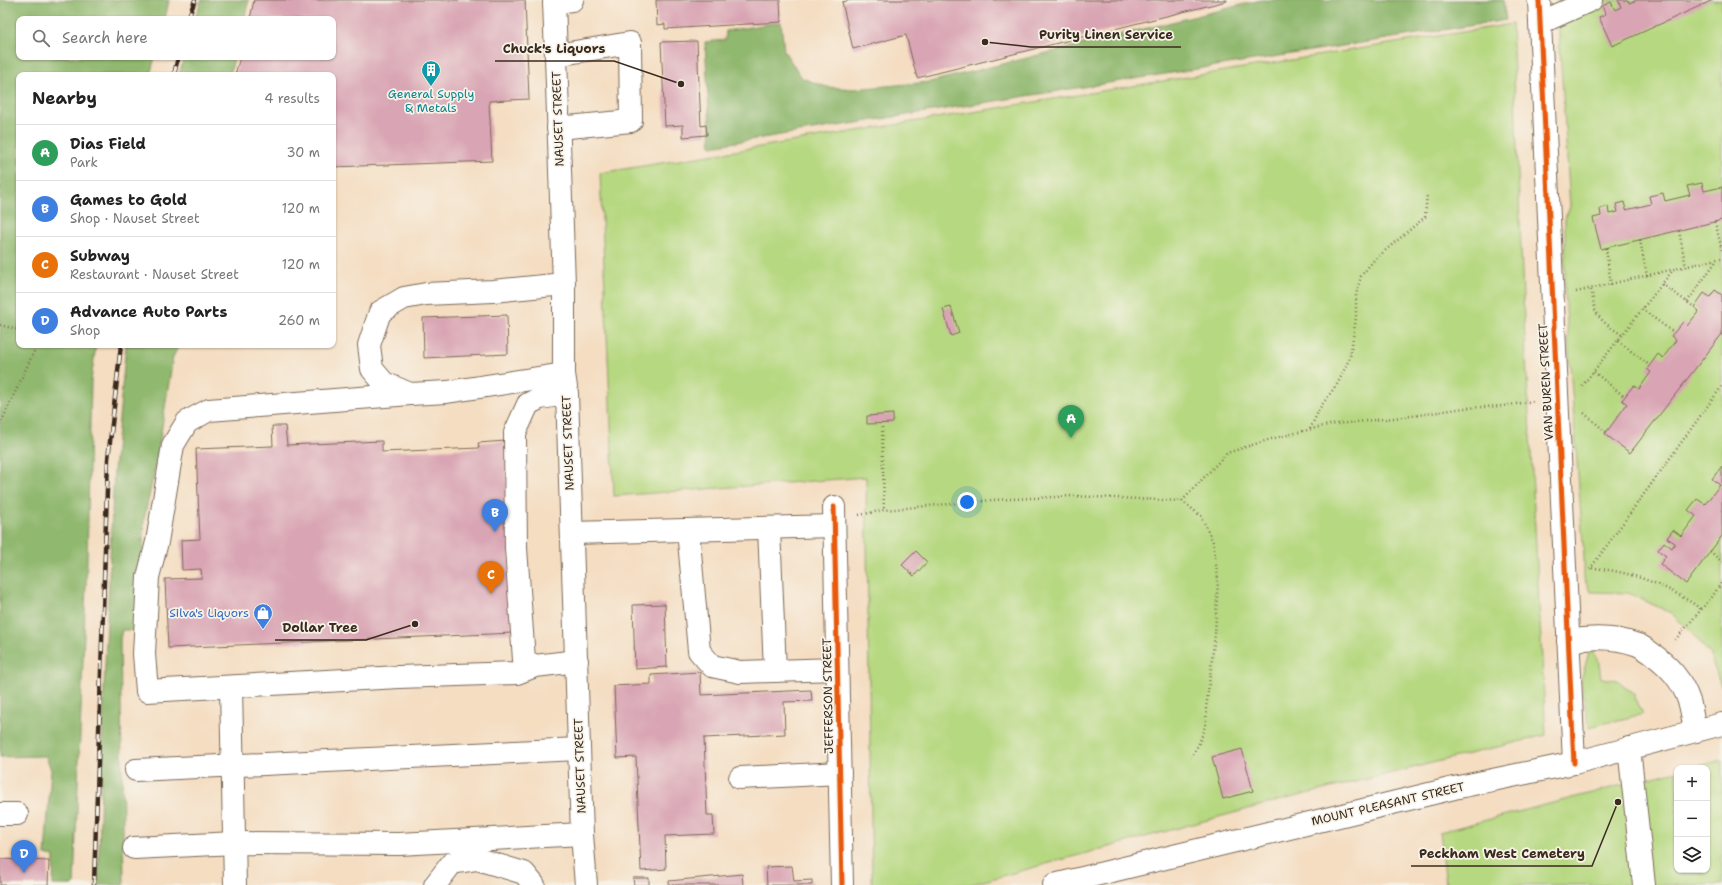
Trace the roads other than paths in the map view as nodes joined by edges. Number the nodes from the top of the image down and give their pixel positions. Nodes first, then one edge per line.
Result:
1 (1539, 0) edge
2 (1591, 0) edge
3 (560, 1) edge
4 (1540, 23) junction
5 (556, 55) junction
6 (558, 128) junction
7 (564, 284) junction
8 (565, 384) junction
9 (410, 394) junction
10 (770, 528) junction
11 (688, 530) junction
12 (572, 533) junction
13 (1568, 641) junction
14 (576, 661) junction
15 (529, 663) junction
16 (837, 669) junction
17 (775, 671) junction
18 (231, 687) junction
19 (1722, 724) edge
20 (1695, 731) junction
21 (579, 748) junction
22 (1629, 748) junction
23 (1574, 763) junction
24 (233, 766) junction
25 (136, 770) dead end
26 (840, 774) junction
27 (740, 778) dead end
28 (582, 834) junction
29 (235, 843) junction
30 (134, 848) dead end
31 (235, 885) edge
32 (435, 885) edge
33 (534, 885) edge
34 (586, 885) edge
35 (842, 885) edge
36 (1054, 885) edge
37 (1644, 885) edge

1 - 4 main road, VAN BUREN STREET
2 - 4 main road
3 - 5 main road, NAUSET STREET
4 - 13 main road, VAN BUREN STREET
5 - 6 main road, NAUSET STREET
5 - 6 main road
6 - 7 main road, NAUSET STREET
7 - 8 main road, NAUSET STREET
7 - 9 main road
8 - 9 main road
8 - 12 main road, NAUSET STREET
8 - 15 main road
9 - 18 main road
10 - 11 main road
10 - 16 main road, JEFFERSON STREET
10 - 17 main road
11 - 12 main road
11 - 17 main road
12 - 14 main road, NAUSET STREET
13 - 20 main road
13 - 23 main road, VAN BUREN STREET
14 - 15 main road
14 - 21 main road, NAUSET STREET
15 - 18 main road
16 - 17 main road
16 - 26 main road, JEFFERSON STREET
18 - 24 main road
19 - 20 main road, MOUNT PLEASANT STREET
20 - 22 main road, MOUNT PLEASANT STREET
21 - 24 main road
21 - 28 main road, NAUSET STREET
22 - 23 main road, MOUNT PLEASANT STREET
22 - 37 main road
23 - 36 main road, MOUNT PLEASANT STREET
24 - 25 main road
24 - 29 main road
26 - 27 main road
26 - 35 main road, JEFFERSON STREET
28 - 29 main road
28 - 34 main road, NAUSET STREET
29 - 30 main road
29 - 31 main road
32 - 33 main road

